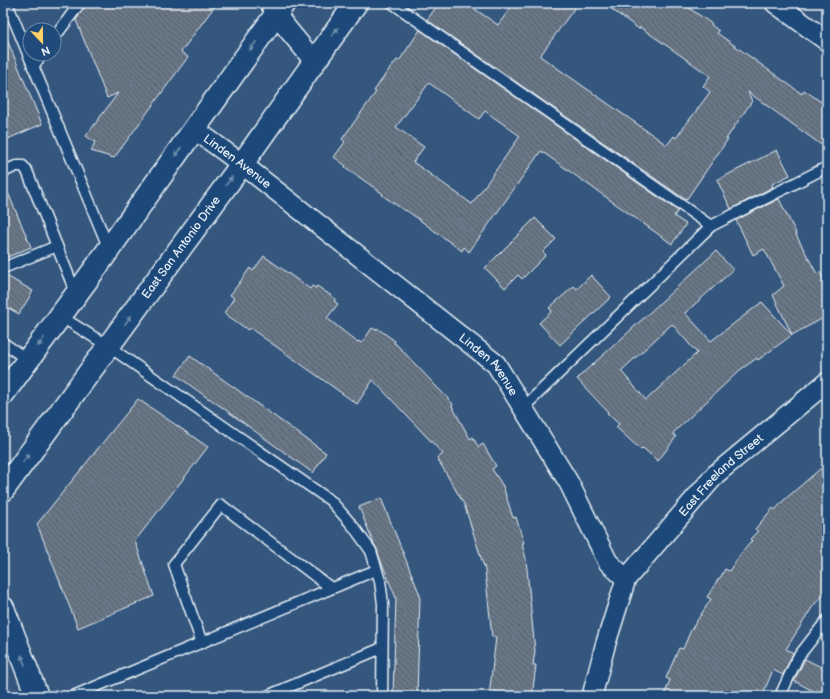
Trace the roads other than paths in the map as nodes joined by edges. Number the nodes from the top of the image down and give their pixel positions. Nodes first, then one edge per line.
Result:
1 (7, 3) edge
2 (80, 3) edge
3 (356, 3) edge
4 (392, 3) edge
5 (775, 3) edge
6 (277, 7) edge
7 (62, 27) edge
8 (827, 42) edge
9 (314, 61) junction
10 (36, 62) edge
11 (33, 66) junction
12 (194, 129) junction
13 (242, 164) junction
14 (827, 167) edge
15 (3, 172) edge
16 (711, 226) junction
17 (57, 246) junction
18 (109, 249) junction
19 (3, 268) edge
20 (76, 294) junction
21 (60, 316) junction
22 (3, 343) edge
23 (108, 346) junction
24 (28, 360) junction
25 (827, 382) edge
26 (3, 394) edge
27 (523, 408) junction
28 (3, 490) edge
29 (376, 570) junction
30 (626, 579) junction
31 (331, 588) junction
32 (3, 608) edge
33 (827, 620) edge
34 (202, 643) junction
35 (382, 648) junction
36 (37, 696) edge
37 (73, 696) edge
38 (267, 696) edge
39 (382, 696) edge
40 (592, 696) edge
41 (780, 696) edge

1 - 11 lane
2 - 7 lane
9 -> 3 main road, East San Antonio Drive
4 - 16 lane
5 - 8 street
6 - 9 street
6 -> 12 main road
9 - 13 main road, East San Antonio Drive
10 - 11 lane
11 - 18 lane
12 - 13 street, Linden Avenue
12 -> 18 main road
23 -> 13 main road, East San Antonio Drive
13 - 27 street, Linden Avenue
14 - 16 lane
15 - 17 lane
16 - 27 lane
17 - 19 lane
17 - 20 lane
18 - 20 main road
20 - 21 main road
21 - 23 lane
21 -> 24 main road
22 - 24 lane
28 -> 23 main road, East San Antonio Drive
23 - 29 lane
24 - 26 main road
25 - 30 street, East Freeland Street
27 - 30 street, Linden Avenue
29 - 31 lane
29 - 35 lane
30 - 40 street
31 - 34 lane
31 - 34 lane
36 -> 32 main road
33 - 41 lane
34 - 37 lane
35 - 38 lane
35 - 39 lane

